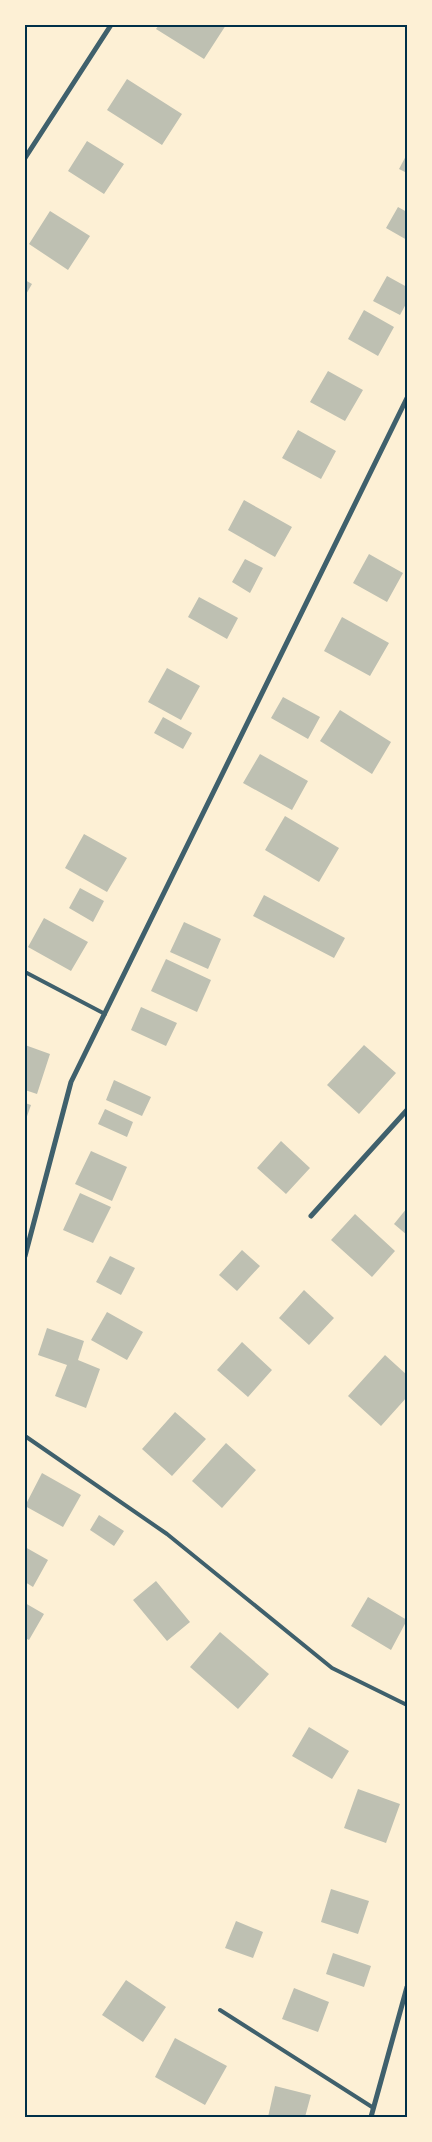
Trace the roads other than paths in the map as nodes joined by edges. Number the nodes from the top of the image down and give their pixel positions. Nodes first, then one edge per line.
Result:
1 (111, 25) edge
2 (25, 158) edge
3 (407, 398) edge
4 (25, 972) edge
5 (105, 1014) junction
6 (407, 1110) edge
7 (311, 1216) dead end
8 (25, 1256) edge
9 (25, 1436) edge
10 (407, 1705) edge
11 (407, 1987) edge
12 (220, 2010) dead end
13 (372, 2107) junction
14 (371, 2117) edge

1 - 2 street
3 - 5 street
4 - 5 lane
5 - 8 street
6 - 7 street
9 - 10 lane
11 - 13 street
12 - 13 lane
13 - 14 street

